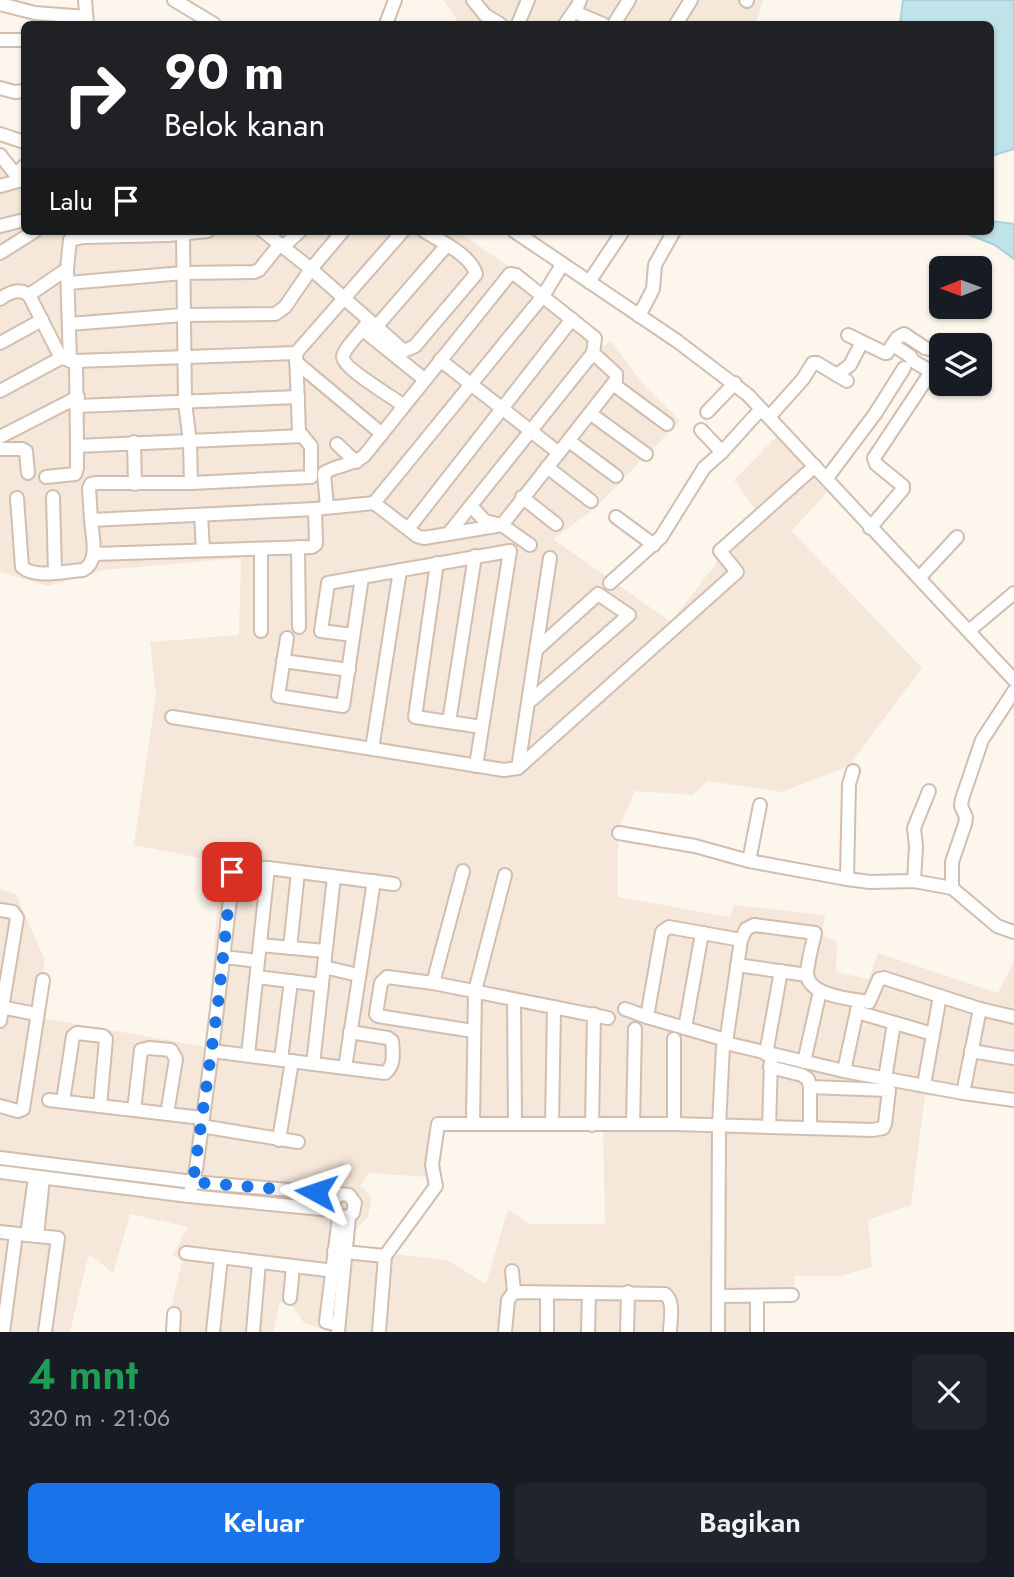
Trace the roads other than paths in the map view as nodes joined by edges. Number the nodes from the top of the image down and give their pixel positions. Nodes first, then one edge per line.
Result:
1 (85, 0) edge
2 (174, 0) edge
3 (395, 0) edge
4 (528, 0) edge
5 (629, 0) edge
6 (691, 0) edge
7 (478, 3) edge
8 (578, 3) edge
9 (0, 4) edge
10 (87, 20) edge
11 (205, 21) edge
12 (387, 21) edge
13 (497, 21) edge
14 (519, 21) edge
15 (567, 21) edge
16 (596, 21) edge
17 (616, 21) edge
18 (678, 21) edge
19 (0, 40) edge
20 (21, 40) edge
21 (0, 88) edge
22 (21, 92) edge
23 (0, 134) edge
24 (21, 141) edge
25 (0, 155) edge
26 (21, 175) edge
27 (21, 176) edge
28 (0, 186) edge
29 (21, 221) edge
30 (1, 226) edge
31 (28, 235) edge
32 (134, 235) edge
33 (184, 235) edge
34 (268, 235) edge
35 (295, 235) edge
36 (340, 235) edge
37 (399, 235) edge
38 (431, 235) edge
39 (520, 235) edge
40 (620, 235) edge
41 (672, 235) edge
42 (282, 245) junction
43 (447, 245) junction
44 (4, 250) edge
45 (562, 265) junction
46 (311, 269) junction
47 (67, 270) junction
48 (183, 273) junction
49 (589, 282) junction
50 (68, 283) junction
51 (29, 296) junction
52 (543, 296) junction
53 (344, 298) junction
54 (0, 299) edge
55 (183, 315) junction
56 (639, 316) junction
57 (572, 319) junction
58 (42, 320) junction
59 (69, 324) junction
60 (370, 326) junction
61 (848, 335) dead end
62 (862, 342) junction
63 (0, 343) edge
64 (893, 345) junction
65 (929, 349) edge
66 (593, 353) junction
67 (296, 358) junction
68 (184, 359) junction
69 (69, 360) junction
70 (440, 360) junction
71 (904, 368) dead end
72 (929, 371) edge
73 (424, 379) junction
74 (735, 383) junction
75 (471, 384) junction
76 (613, 384) junction
77 (929, 384) edge
78 (0, 391) edge
79 (298, 397) junction
80 (78, 401) junction
81 (185, 403) junction
82 (403, 405) junction
83 (502, 408) junction
84 (707, 412) dead end
85 (765, 413) junction
86 (591, 414) junction
87 (667, 424) dead end
88 (531, 429) junction
89 (701, 430) dead end
90 (382, 434) junction
91 (303, 436) junction
92 (0, 437) edge
93 (569, 441) junction
94 (134, 442) junction
95 (191, 442) junction
96 (337, 444) dead end
97 (77, 446) junction
98 (0, 449) edge
99 (722, 452) junction
100 (559, 453) junction
101 (646, 454) dead end
102 (356, 462) junction
103 (815, 466) junction
104 (547, 467) junction
105 (28, 473) dead end
106 (616, 476) dead end
107 (46, 477) dead end
108 (827, 478) junction
109 (191, 483) junction
110 (135, 484) junction
111 (53, 497) dead end
112 (522, 497) junction
113 (17, 498) dead end
114 (591, 501) dead end
115 (374, 503) junction
116 (471, 506) junction
117 (321, 508) junction
118 (201, 515) junction
119 (616, 517) dead end
120 (91, 520) junction
121 (556, 524) dead end
122 (502, 525) junction
123 (870, 528) junction
124 (408, 529) junction
125 (449, 533) junction
126 (957, 537) dead end
127 (530, 545) dead end
128 (653, 545) junction
129 (298, 547) junction
130 (261, 549) junction
131 (203, 550) junction
132 (94, 554) junction
133 (475, 556) junction
134 (550, 558) dead end
135 (437, 563) junction
136 (400, 570) junction
137 (55, 572) junction
138 (362, 577) junction
139 (919, 579) junction
140 (610, 583) dead end
141 (1014, 593) edge
142 (299, 627) dead end
143 (261, 631) dead end
144 (970, 631) junction
145 (354, 635) junction
146 (287, 638) dead end
147 (536, 650) junction
148 (284, 661) junction
149 (349, 670) junction
150 (1014, 680) edge
151 (1014, 691) edge
152 (528, 703) junction
153 (172, 717) dead end
154 (449, 722) junction
155 (482, 727) junction
156 (372, 749) junction
157 (476, 765) junction
158 (518, 768) junction
159 (853, 771) dead end
160 (929, 791) dead end
161 (760, 805) dead end
162 (619, 833) dead end
163 (749, 861) junction
164 (268, 868) junction
165 (463, 871) dead end
166 (298, 873) junction
167 (505, 875) dead end
168 (334, 877) junction
169 (847, 879) junction
170 (374, 881) junction
171 (914, 881) junction
172 (394, 884) dead end
173 (952, 888) junction
174 (0, 910) edge
175 (1014, 932) edge
176 (702, 933) junction
177 (741, 940) junction
178 (260, 945) junction
179 (290, 948) junction
180 (326, 951) junction
181 (224, 957) junction
182 (258, 961) junction
183 (737, 965) junction
184 (324, 967) junction
185 (781, 971) junction
186 (358, 975) junction
187 (807, 975) junction
188 (257, 977) junction
189 (43, 980) dead end
190 (291, 981) junction
191 (433, 983) junction
192 (322, 985) junction
193 (475, 991) junction
194 (820, 991) junction
195 (940, 996) junction
196 (514, 1000) junction
197 (554, 1007) junction
198 (863, 1007) junction
199 (625, 1009) dead end
200 (979, 1009) junction
201 (1, 1012) edge
202 (36, 1014) junction
203 (594, 1014) junction
204 (1013, 1016) edge
205 (647, 1017) junction
206 (608, 1018) dead end
207 (894, 1023) junction
208 (685, 1028) junction
209 (635, 1029) dead end
210 (473, 1031) junction
211 (350, 1032) junction
212 (933, 1034) junction
213 (674, 1039) dead end
214 (726, 1042) junction
215 (212, 1051) junction
216 (971, 1051) junction
217 (248, 1055) junction
218 (1014, 1058) edge
219 (769, 1059) junction
220 (287, 1060) junction
221 (804, 1062) junction
222 (313, 1063) junction
223 (345, 1068) junction
224 (844, 1071) junction
225 (888, 1083) junction
226 (924, 1085) junction
227 (810, 1087) junction
228 (963, 1093) junction
229 (49, 1100) dead end
230 (1014, 1100) edge
231 (63, 1101) junction
232 (0, 1106) edge
233 (100, 1106) junction
234 (134, 1110) junction
235 (167, 1114) junction
236 (202, 1122) junction
237 (473, 1122) junction
238 (515, 1123) junction
239 (552, 1124) junction
240 (633, 1124) junction
241 (674, 1124) junction
242 (592, 1125) junction
243 (719, 1125) junction
244 (769, 1127) junction
245 (810, 1128) junction
246 (279, 1140) junction
247 (298, 1142) dead end
248 (0, 1158) edge
249 (0, 1172) edge
250 (39, 1177) junction
251 (193, 1182) junction
252 (268, 1188) junction
253 (340, 1194) junction
254 (189, 1196) junction
255 (266, 1203) junction
256 (340, 1214) junction
257 (0, 1232) edge
258 (27, 1235) junction
259 (339, 1252) junction
260 (186, 1254) dead end
261 (385, 1256) junction
262 (220, 1258) junction
263 (259, 1262) junction
264 (293, 1266) junction
265 (337, 1271) junction
266 (512, 1271) dead end
267 (514, 1292) junction
268 (628, 1292) junction
269 (547, 1293) junction
270 (589, 1293) junction
271 (792, 1295) dead end
272 (719, 1296) junction
273 (757, 1296) junction
274 (290, 1298) dead end
275 (174, 1314) dead end
276 (501, 1328) edge
277 (338, 1329) edge
278 (2, 1332) edge
279 (45, 1332) edge
280 (173, 1332) edge
281 (213, 1332) edge
282 (253, 1332) edge
283 (379, 1332) edge
284 (547, 1332) edge
285 (588, 1332) edge
286 (627, 1332) edge
287 (670, 1332) edge
288 (718, 1332) edge
289 (757, 1332) edge

1 - 10 street
2 - 11 street
3 - 12 street
4 - 14 street
5 - 17 street
6 - 18 street
7 - 13 street
8 - 15 street
8 - 16 street
9 - 10 street
19 - 20 street
21 - 22 street
23 - 24 street
25 - 26 street
27 - 28 street
29 - 30 street
30 - 44 street
31 - 44 street
32 - 47 street
33 - 48 street
34 - 42 street
35 - 42 street
36 - 46 street
37 - 53 street
38 - 43 street
39 - 45 street
40 - 49 street
41 - 56 street
42 - 46 street
42 - 48 street
43 - 60 street
43 - 60 street
45 - 49 street
45 - 52 street
46 - 53 street
46 - 55 street
47 - 50 street
47 - 51 street
48 - 50 street
48 - 55 street
49 - 56 street
50 - 59 street
51 - 54 street
51 - 58 street
52 - 57 street
52 - 70 street
52 - 75 street
53 - 60 street
53 - 67 street
55 - 59 street
55 - 68 street
56 - 74 street
57 - 66 street
57 - 83 street
58 - 63 street
58 - 69 street
59 - 69 street
60 - 73 street
60 - 82 street
61 - 62 street
62 - 64 street
62 - 85 street
64 - 65 street
64 - 72 street
66 - 76 street
66 - 88 street
67 - 68 street
67 - 79 street
67 - 90 street
68 - 69 street
68 - 81 street
69 - 78 street
69 - 80 street
70 - 73 street
70 - 75 street
71 - 108 street
73 - 82 street
74 - 84 street
74 - 85 street
75 - 83 street
75 - 115 street
76 - 86 street
76 - 87 street
77 - 123 street
79 - 81 street
79 - 91 street
80 - 81 street
80 - 92 street
80 - 97 street
81 - 95 street
82 - 90 street
83 - 88 street
83 - 124 street
85 - 99 street
85 - 103 street
86 - 93 street
86 - 101 street
88 - 100 street
88 - 116 street
89 - 99 street
90 - 102 street
91 - 95 street
91 - 109 street
93 - 100 street
93 - 106 street
94 - 95 street
94 - 97 street
94 - 110 street
95 - 109 street
96 - 102 street
97 - 107 street
98 - 105 street
99 - 128 street
100 - 104 street
102 - 117 street
103 - 108 street
103 - 158 street
104 - 112 street
104 - 114 street
108 - 123 street
109 - 110 street
110 - 120 street
111 - 137 street
112 - 121 street
112 - 122 street
113 - 137 street
115 - 117 street
115 - 124 street
116 - 122 street
116 - 125 street
117 - 118 street
117 - 129 street
118 - 120 street
118 - 131 street
119 - 128 street
120 - 132 street
122 - 125 street
122 - 127 street
123 - 139 street
124 - 125 street
126 - 139 street
128 - 140 street
129 - 130 street
129 - 142 street
130 - 131 street
130 - 143 street
131 - 132 street
132 - 137 street
133 - 135 street
133 - 154 street
133 - 155 street
134 - 147 street
135 - 136 street
135 - 154 street
136 - 138 street
136 - 156 street
138 - 145 street
138 - 145 street
139 - 144 street
141 - 144 street
144 - 150 street
145 - 149 street
146 - 148 street
147 - 152 street
147 - 152 street
148 - 149 street
148 - 149 street
151 - 173 street
152 - 158 street
153 - 156 street
154 - 155 street
155 - 157 street
156 - 157 street
157 - 158 street
159 - 169 street
160 - 171 street
161 - 163 street
162 - 163 street
163 - 169 street
164 - 166 street
164 - 178 street
164 - 181 street
165 - 191 street
166 - 168 street
166 - 179 street
167 - 193 street
168 - 170 street
168 - 180 street
169 - 171 street
170 - 172 street
170 - 186 street
171 - 173 street
173 - 175 street
174 - 201 street
176 - 177 street
176 - 205 street
176 - 208 street
177 - 183 street
177 - 187 street
178 - 179 street
178 - 182 street
179 - 180 street
180 - 184 street
181 - 182 street
181 - 215 street
182 - 188 street
183 - 185 street
183 - 214 street
184 - 186 street
184 - 192 street
185 - 187 street
185 - 219 street
186 - 211 street
187 - 194 street
188 - 190 street
188 - 217 street
189 - 202 street
190 - 192 street
190 - 220 street
191 - 193 street
191 - 210 street
192 - 222 street
193 - 196 street
193 - 210 street
194 - 198 street
194 - 221 street
195 - 198 street
195 - 200 street
195 - 212 street
196 - 197 street
196 - 238 street
197 - 203 street
197 - 239 street
198 - 207 street
198 - 224 street
199 - 205 street
200 - 204 street
200 - 216 street
201 - 202 street
202 - 232 street
203 - 206 street
203 - 242 street
205 - 208 street
207 - 212 street
207 - 225 street
208 - 214 street
209 - 240 street
210 - 237 street
211 - 223 street
211 - 223 street
212 - 226 street
213 - 241 street
214 - 219 street
214 - 243 street
215 - 217 street
215 - 236 street
216 - 218 street
216 - 228 street
217 - 220 street
219 - 221 street
219 - 227 street
219 - 244 street
220 - 222 street
220 - 246 street
221 - 224 street
222 - 223 street
224 - 225 street
225 - 226 street
225 - 227 street
225 - 245 street
226 - 228 street
227 - 245 street
228 - 230 street
229 - 231 street
231 - 233 street
231 - 233 street
233 - 234 street
234 - 235 street
234 - 235 street
235 - 236 street
236 - 246 street
236 - 251 street
237 - 238 street
237 - 261 street
238 - 239 street
239 - 242 street
240 - 241 street
240 - 242 street
241 - 243 street
243 - 244 street
243 - 272 street
244 - 245 street
246 - 247 street
248 - 251 street
249 - 250 street
250 - 254 street
250 - 258 street
251 - 252 street
251 - 254 street
252 - 253 street
252 - 255 street
253 - 256 street
253 - 256 street
254 - 255 street
255 - 256 street
256 - 259 street
257 - 258 street
258 - 278 street
258 - 279 street
259 - 261 street
259 - 265 street
260 - 262 street
261 - 283 street
262 - 263 street
262 - 281 street
263 - 264 street
263 - 282 street
264 - 265 street
264 - 274 street
265 - 277 street
266 - 267 street
267 - 269 street
267 - 276 street
268 - 270 street
268 - 286 street
268 - 287 street
269 - 270 street
269 - 284 street
270 - 285 street
271 - 273 street
272 - 273 street
272 - 288 street
273 - 289 street
275 - 280 street

